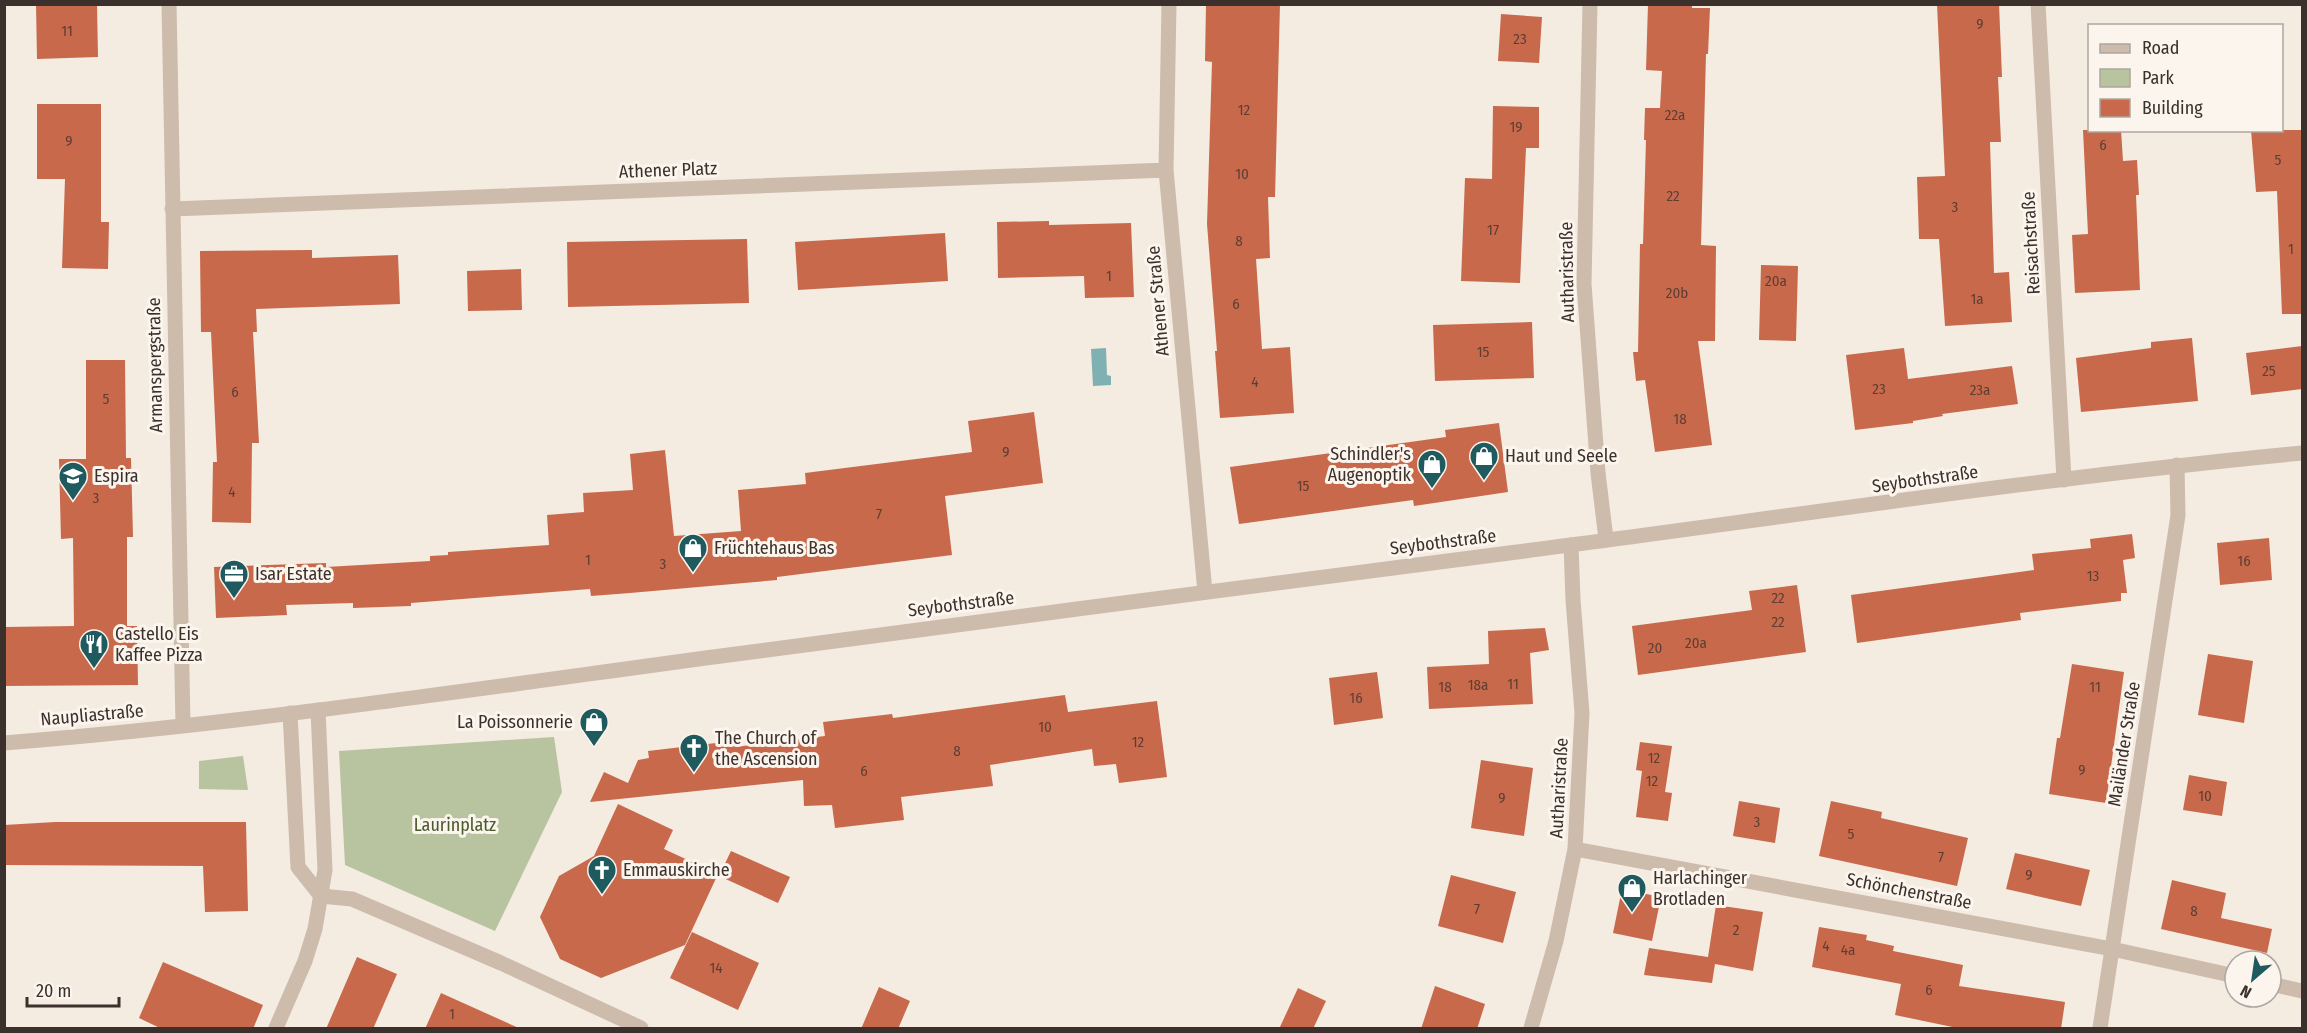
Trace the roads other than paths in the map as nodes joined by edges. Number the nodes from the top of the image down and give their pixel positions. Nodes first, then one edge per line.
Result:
1 (169, 4) edge
2 (1169, 4) edge
3 (1590, 4) edge
4 (2038, 4) edge
5 (1166, 170) junction
6 (172, 209) junction
7 (2302, 453) edge
8 (2177, 465) junction
9 (2064, 480) junction
10 (1606, 539) junction
11 (1571, 545) junction
12 (1205, 592) junction
13 (318, 710) junction
14 (290, 713) junction
15 (183, 725) junction
16 (4, 743) edge
17 (1575, 849) junction
18 (321, 896) junction
19 (2112, 949) junction
20 (2223, 973) edge
21 (2283, 987) edge
22 (2302, 991) edge
23 (276, 1029) edge
24 (641, 1029) edge
25 (1531, 1029) edge
26 (2100, 1029) edge

1 - 6 street, Armanspergstraße
2 - 5 street, Athener Straße
3 - 10 street, Autharistraße
4 - 9 street, Reisachstraße
5 - 6 street, Athener Platz
5 - 12 street, Athener Straße
6 - 15 street, Armanspergstraße
7 - 8 street, Seybothstraße
8 - 9 street, Seybothstraße
8 - 19 street, Mailänder Straße
9 - 10 street, Seybothstraße
10 - 11 street, Seybothstraße
11 - 12 street, Seybothstraße
11 - 17 street, Autharistraße
12 - 13 street, Seybothstraße
13 - 14 street
13 - 18 street
14 - 15 street
14 - 18 street
15 - 16 street, Naupliastraße
17 - 19 street, Schönchenstraße
17 - 25 street, Autharistraße
18 - 23 street
18 - 24 street
19 - 20 street, Schönchenstraße
19 - 26 street, Mailänder Straße
21 - 22 street

